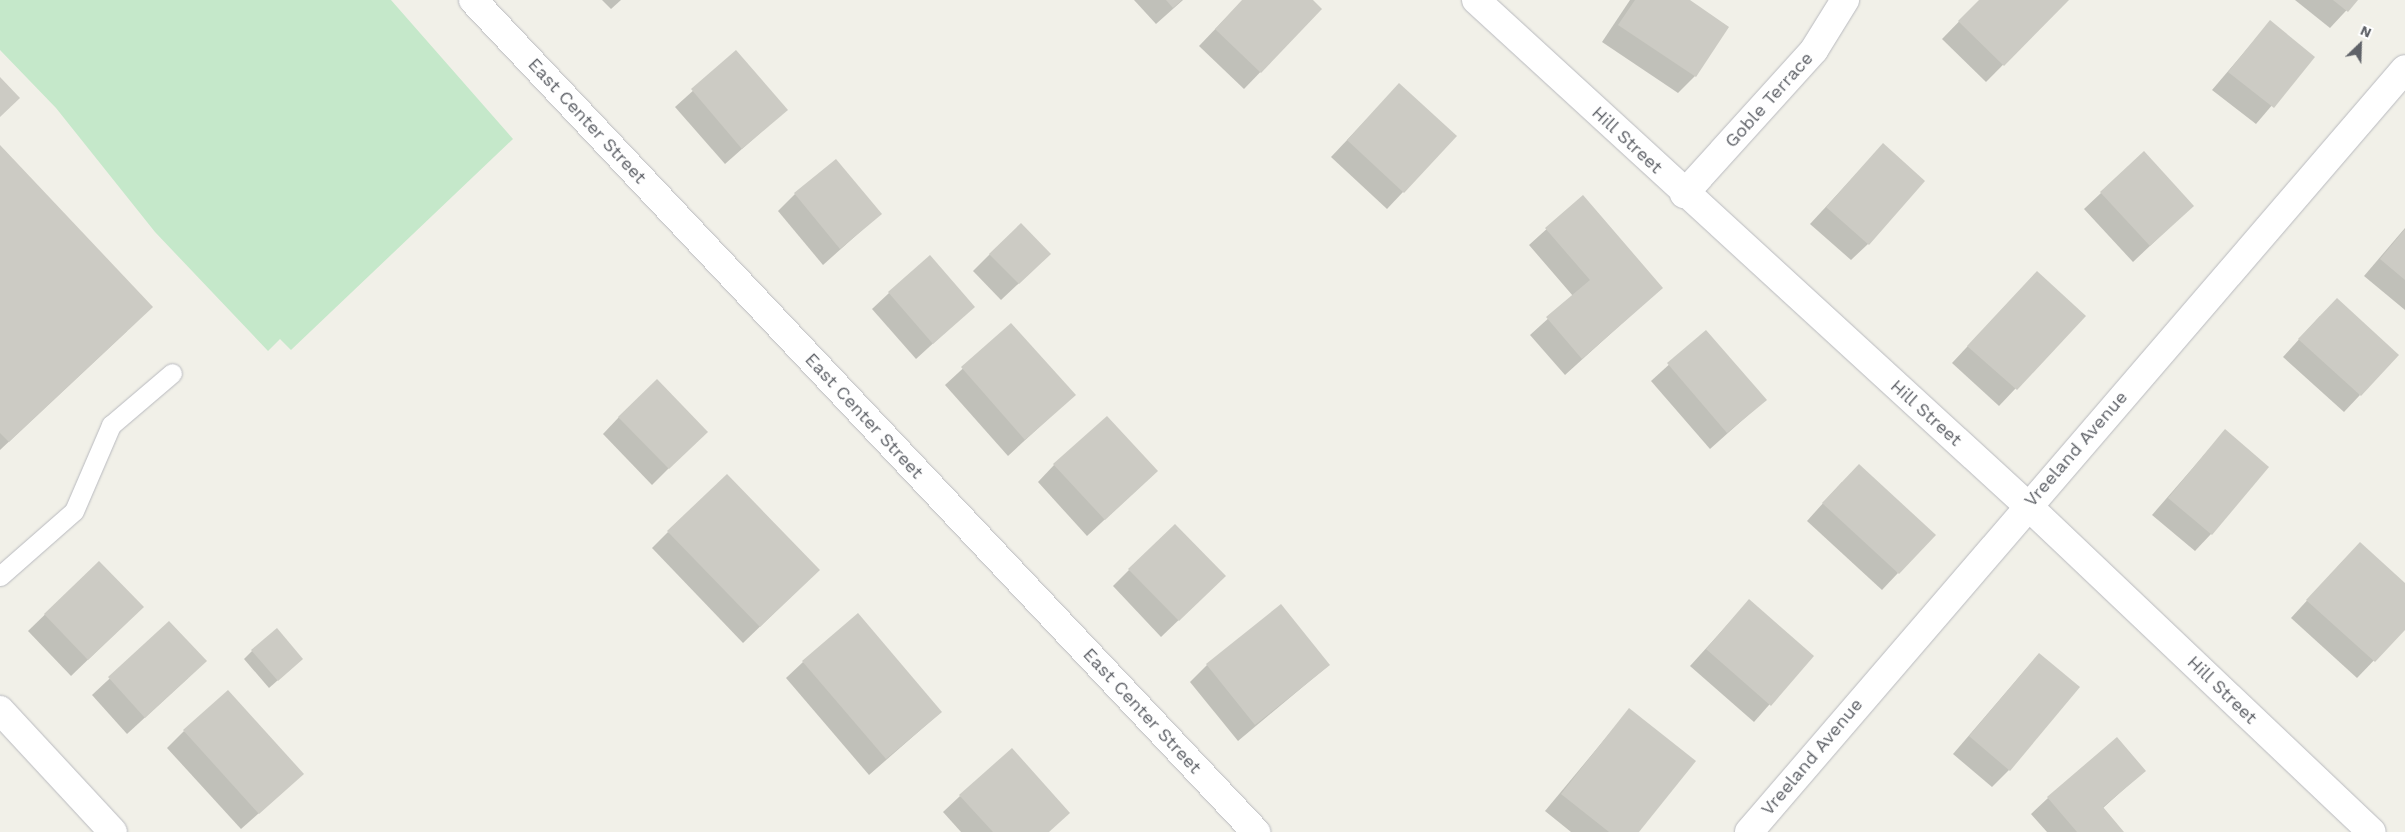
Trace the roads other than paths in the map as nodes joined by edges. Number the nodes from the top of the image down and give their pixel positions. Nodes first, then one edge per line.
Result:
1 (473, 0) edge
2 (1476, 0) edge
3 (1845, 0) edge
4 (2405, 69) edge
5 (1684, 194) junction
6 (172, 373) dead end
7 (2028, 505) junction
8 (0, 576) edge
9 (0, 710) edge
10 (113, 832) edge
11 (1256, 832) edge
12 (1748, 832) edge
13 (2371, 832) edge

1 - 11 street, East Center Street
2 - 5 street, Hill Street
3 - 5 street, Goble Terrace
4 - 7 street, Vreeland Avenue
5 - 7 street, Hill Street
6 - 8 lane
7 - 12 street, Vreeland Avenue
7 - 13 street, Hill Street
9 - 10 street

